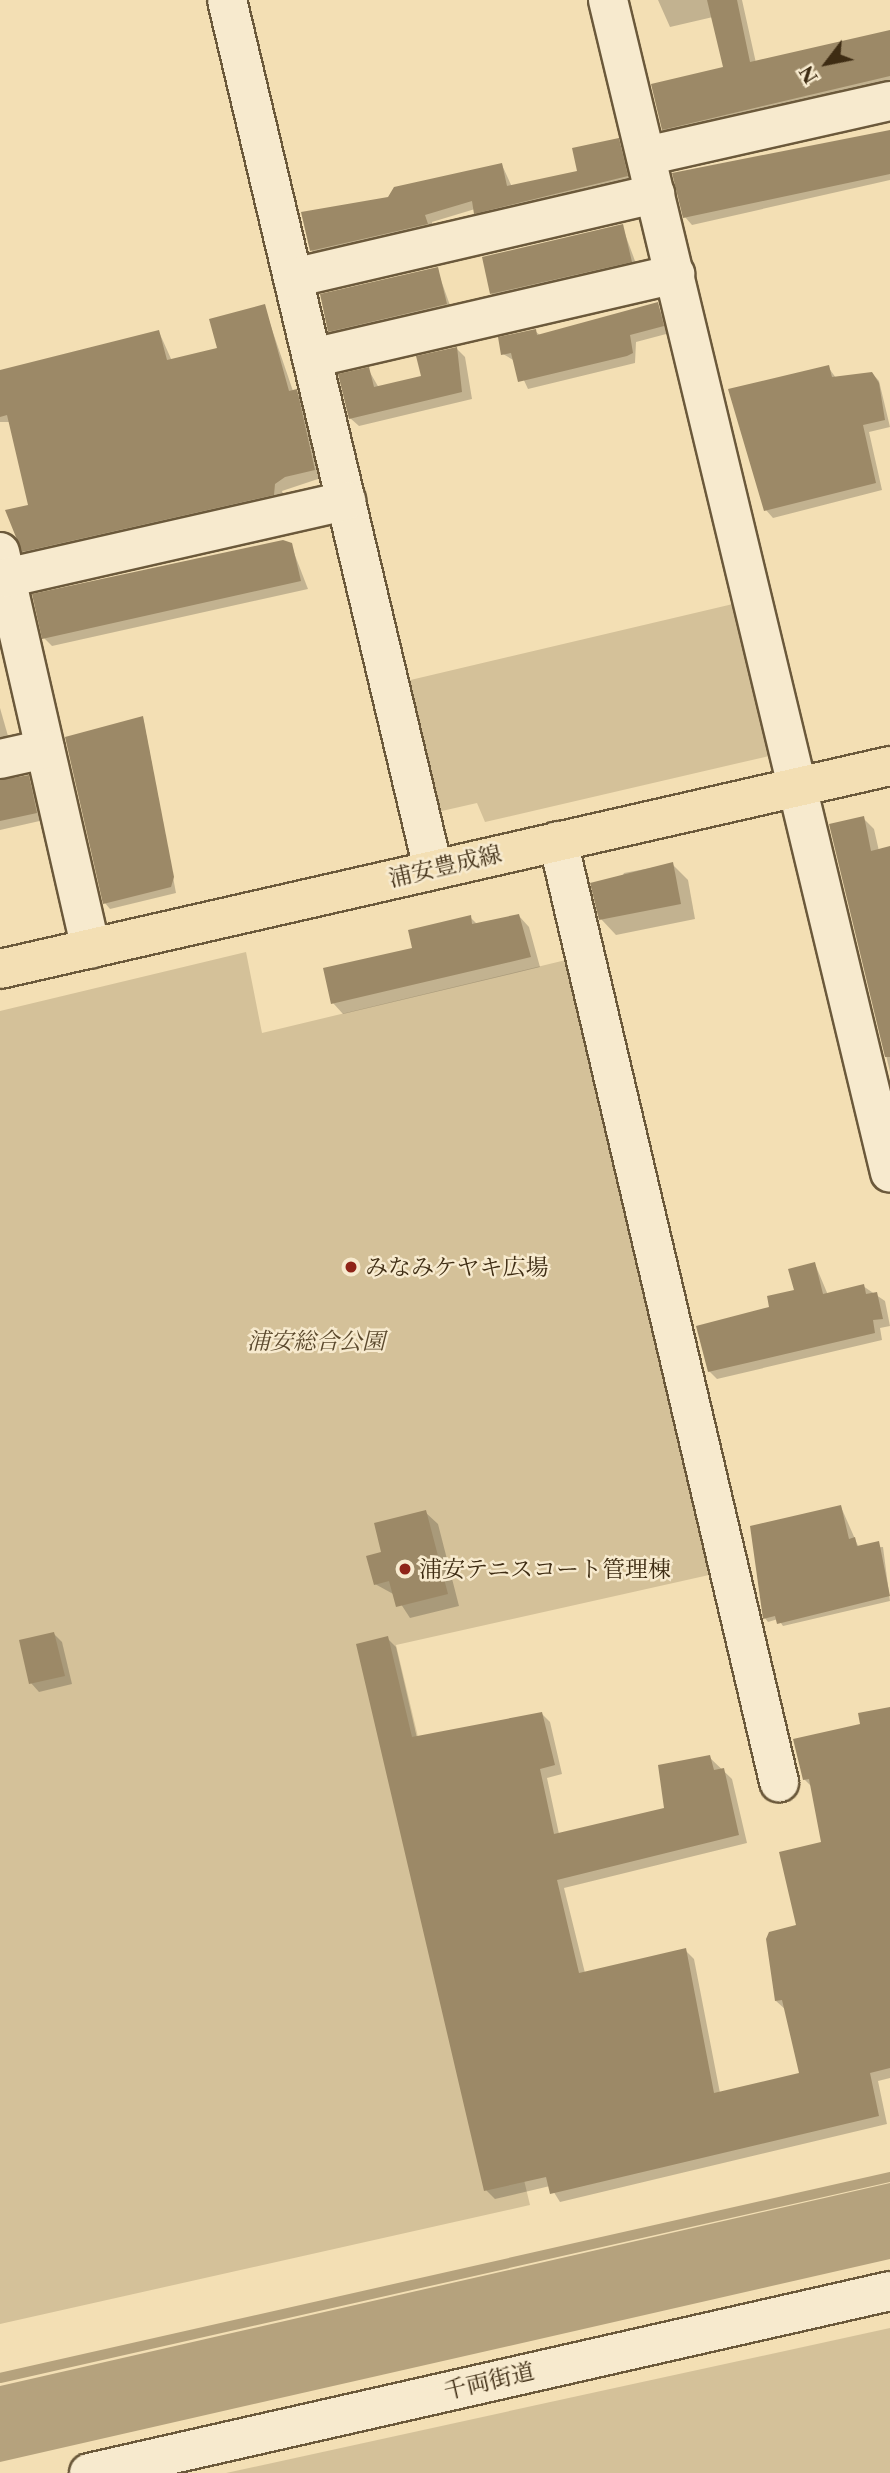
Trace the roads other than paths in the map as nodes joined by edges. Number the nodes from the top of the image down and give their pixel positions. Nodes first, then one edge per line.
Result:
1 (227, 0) edge
2 (608, 0) edge
3 (890, 101) edge
4 (646, 156) junction
5 (656, 194) junction
6 (675, 274) junction
7 (293, 278) junction
8 (312, 358) junction
9 (346, 501) junction
10 (3, 565) edge
11 (9, 632) edge
12 (45, 749) junction
13 (0, 759) edge
14 (890, 766) edge
15 (801, 787) junction
16 (558, 841) junction
17 (433, 869) junction
18 (91, 949) junction
19 (0, 969) edge
20 (890, 1173) edge
21 (779, 1782) dead end
22 (890, 2291) edge
23 (89, 2473) edge

1 - 7 street
2 - 4 street
3 - 4 street
4 - 5 street
5 - 6 street
5 - 7 street
6 - 8 street
6 - 15 street
7 - 8 street
8 - 9 street
9 - 10 street
9 - 17 street
10 - 11 street
11 - 12 street
12 - 13 street
12 - 18 street
14 - 15 main road, 浦安豊成線
15 - 16 main road, 浦安豊成線
15 - 20 street
16 - 17 main road, 浦安豊成線
16 - 21 street
17 - 18 main road, 浦安豊成線
18 - 19 main road, 浦安豊成線
22 - 23 street, 千両街道

